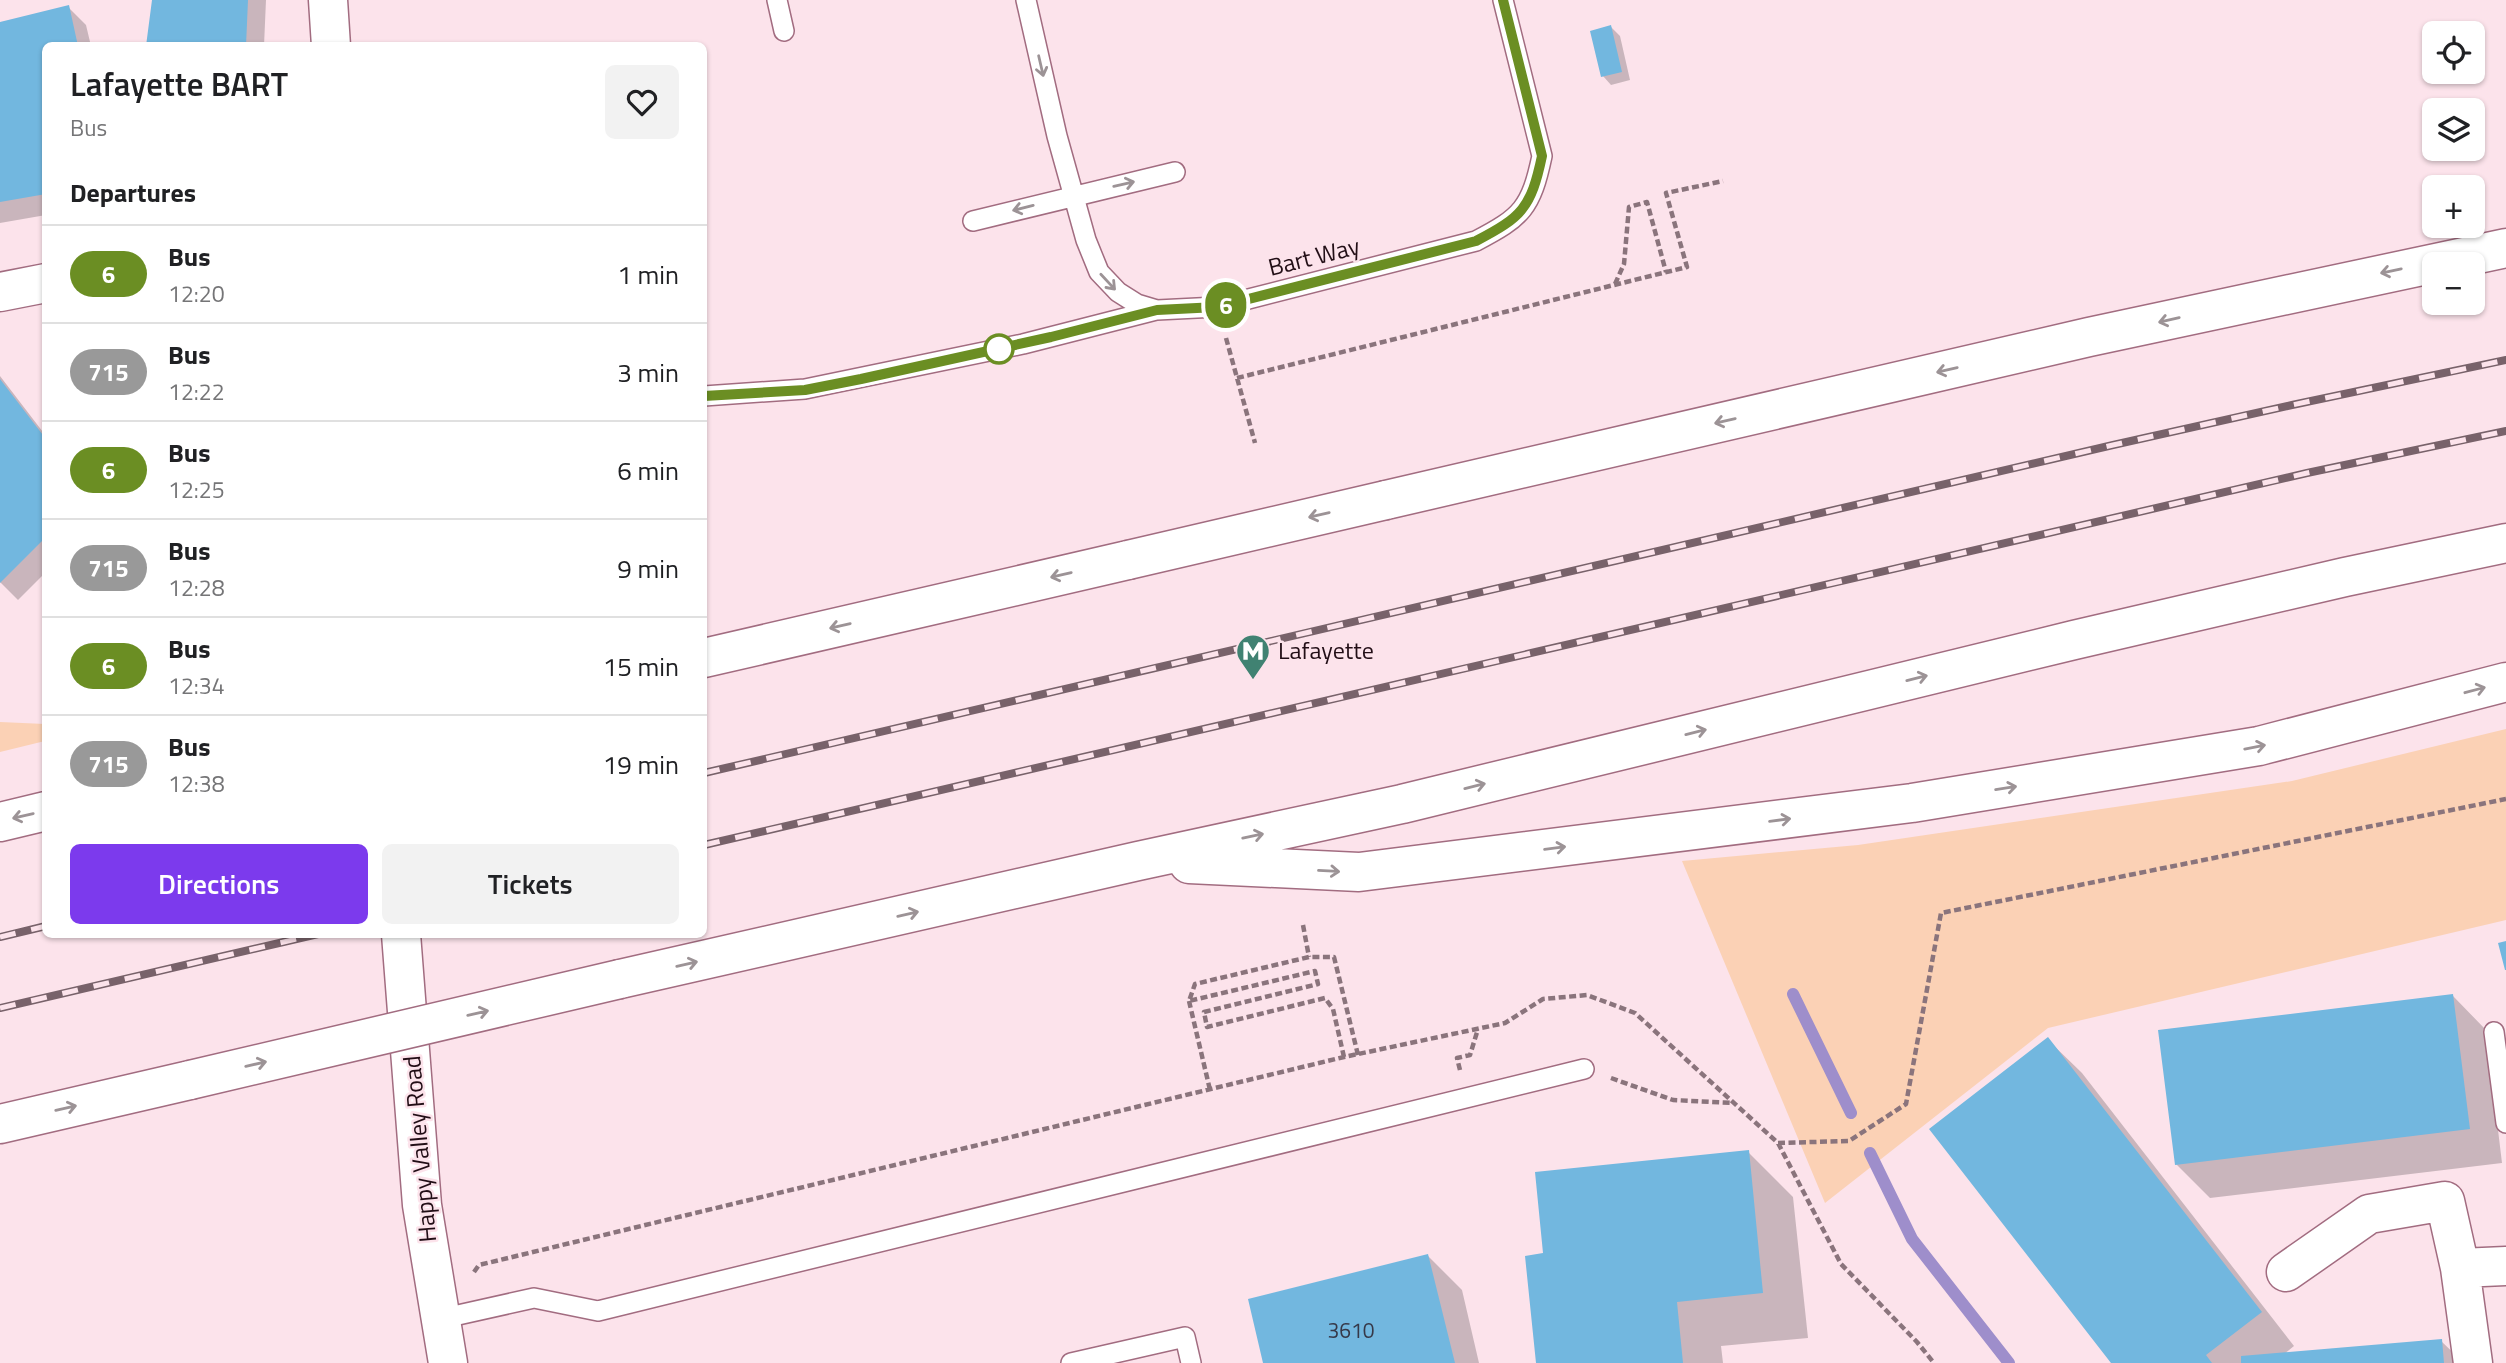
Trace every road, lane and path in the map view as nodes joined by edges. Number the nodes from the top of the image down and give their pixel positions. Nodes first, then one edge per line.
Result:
1 (328, 0) edge
2 (777, 0) edge
3 (1026, 0) edge
4 (1503, 0) edge
5 (784, 31) dead end
6 (331, 42) edge
7 (1175, 172) dead end
8 (1723, 181) dead end
9 (1073, 195) junction
10 (973, 221) dead end
11 (2506, 248) edge
12 (1666, 272) junction
13 (42, 284) edge
14 (1615, 285) junction
15 (0, 292) edge
16 (1217, 307) junction
17 (1157, 310) junction
18 (1237, 378) junction
19 (707, 396) edge
20 (1255, 443) dead end
21 (2506, 543) edge
22 (707, 657) edge
23 (2506, 682) edge
24 (2506, 799) edge
25 (42, 812) edge
26 (0, 822) edge
27 (1138, 861) junction
28 (1303, 925) dead end
29 (401, 938) edge
30 (1308, 957) junction
31 (1189, 1002) junction
32 (2494, 1032) dead end
33 (1358, 1055) junction
34 (1344, 1057) junction
35 (1584, 1069) joint
36 (1210, 1090) junction
37 (1736, 1103) junction
38 (0, 1124) edge
39 (2506, 1124) edge
40 (1778, 1143) junction
41 (2506, 1266) edge
42 (2460, 1268) junction
43 (2287, 1272) dead end
44 (440, 1319) junction
45 (448, 1363) edge
46 (1071, 1363) edge
47 (1191, 1363) edge
48 (1934, 1363) edge
49 (2473, 1363) edge

1 - 6 main road
2 - 5 lane
3 -> 9 lane, Bart Way
4 - 16 lane, Bart Way
9 -> 7 lane
8 - 12 path
9 -> 10 lane
9 -> 17 lane, Bart Way
11 -> 22 main road, bridge
12 - 14 path
12 - 14 path
13 - 15 main road
14 - 18 path
16 - 17 lane, Bart Way
16 - 18 path
17 - 19 lane
18 - 20 path
27 -> 21 main road
27 -> 23 main road
24 - 40 path
25 -> 26 main road
38 -> 27 main road, bridge
28 - 30 path
29 - 44 main road, Happy Valley Road
30 - 31 path
30 - 33 path
31 - 34 path
31 - 36 path
32 - 39 lane
33 - 34 path
33 - 37 path
34 - 36 path
35 - 37 path
35 - 44 lane
36 - 44 path
37 - 40 path
40 - 48 path
41 - 42 main road
42 - 43 main road
42 - 49 main road
44 - 45 main road, Happy Valley Road
46 - 47 lane

